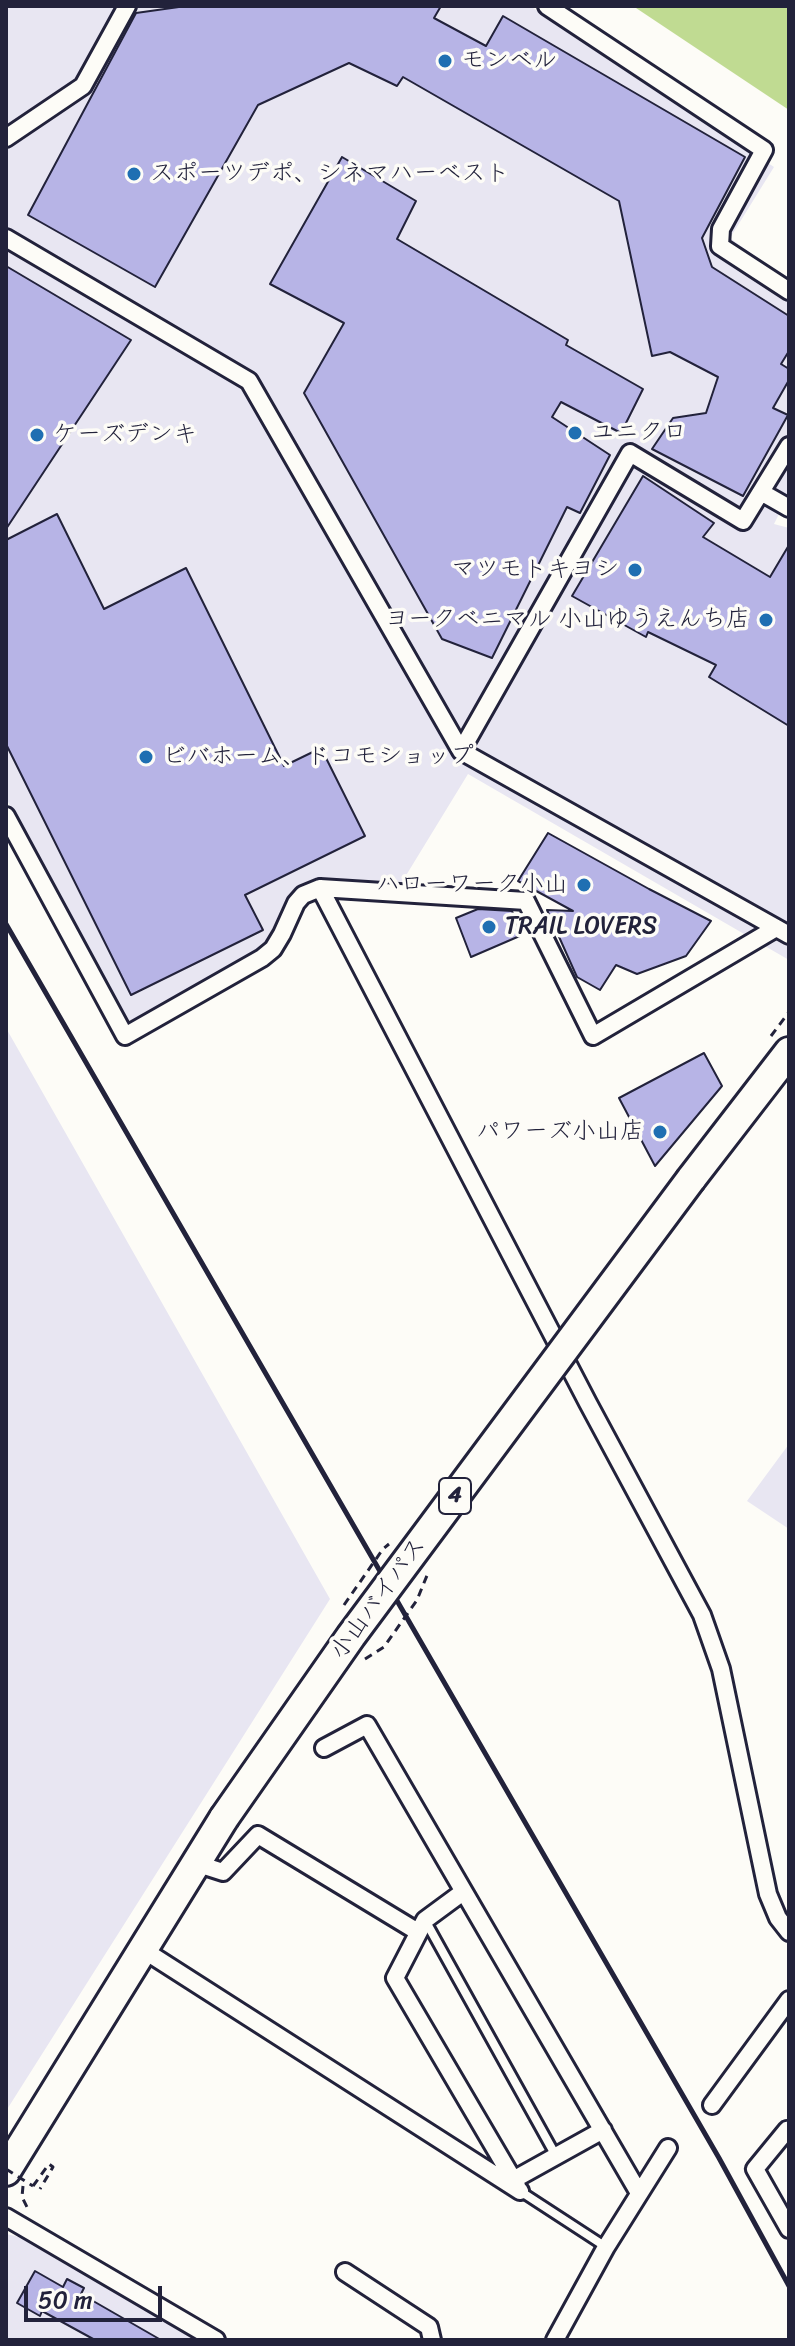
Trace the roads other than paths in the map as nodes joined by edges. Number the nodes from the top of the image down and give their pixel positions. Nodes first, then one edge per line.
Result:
1 (127, 6) edge
2 (547, 6) edge
3 (6, 138) edge
4 (6, 238) edge
5 (789, 291) edge
6 (789, 446) edge
7 (761, 492) junction
8 (789, 508) edge
9 (461, 751) junction
10 (6, 816) edge
11 (320, 888) junction
12 (782, 931) edge
13 (789, 1052) edge
14 (324, 1748) dead end
15 (195, 1863) junction
16 (463, 1892) junction
17 (422, 1926) junction
18 (789, 1932) edge
19 (142, 1949) junction
20 (789, 2000) edge
21 (712, 2105) dead end
22 (603, 2130) junction
23 (789, 2131) edge
24 (668, 2148) dead end
25 (556, 2156) junction
26 (6, 2170) edge
27 (516, 2185) junction
28 (639, 2193) junction
29 (6, 2217) edge
30 (789, 2229) edge
31 (606, 2247) junction
32 (345, 2272) dead end
33 (216, 2340) edge
34 (432, 2340) edge
35 (555, 2340) edge

1 - 3 street
2 - 5 street
4 - 9 street
6 - 7 street
7 - 8 street
7 - 9 street
9 - 12 street
10 - 11 street
11 - 12 street
11 - 18 street
13 - 15 highway, 小山バイパス / 4, bridge
14 - 16 street
15 - 17 street
15 - 19 highway, 小山バイパス / 4
16 - 17 street
16 - 22 street
17 - 25 lane
17 - 27 street
19 - 26 highway, 小山バイパス / 4
19 - 27 street
20 - 21 street
22 - 25 street
22 - 28 street
23 - 30 street
24 - 28 street
25 - 27 street
27 - 31 lane
28 - 31 street
29 - 33 street
31 - 35 street
32 - 34 street

